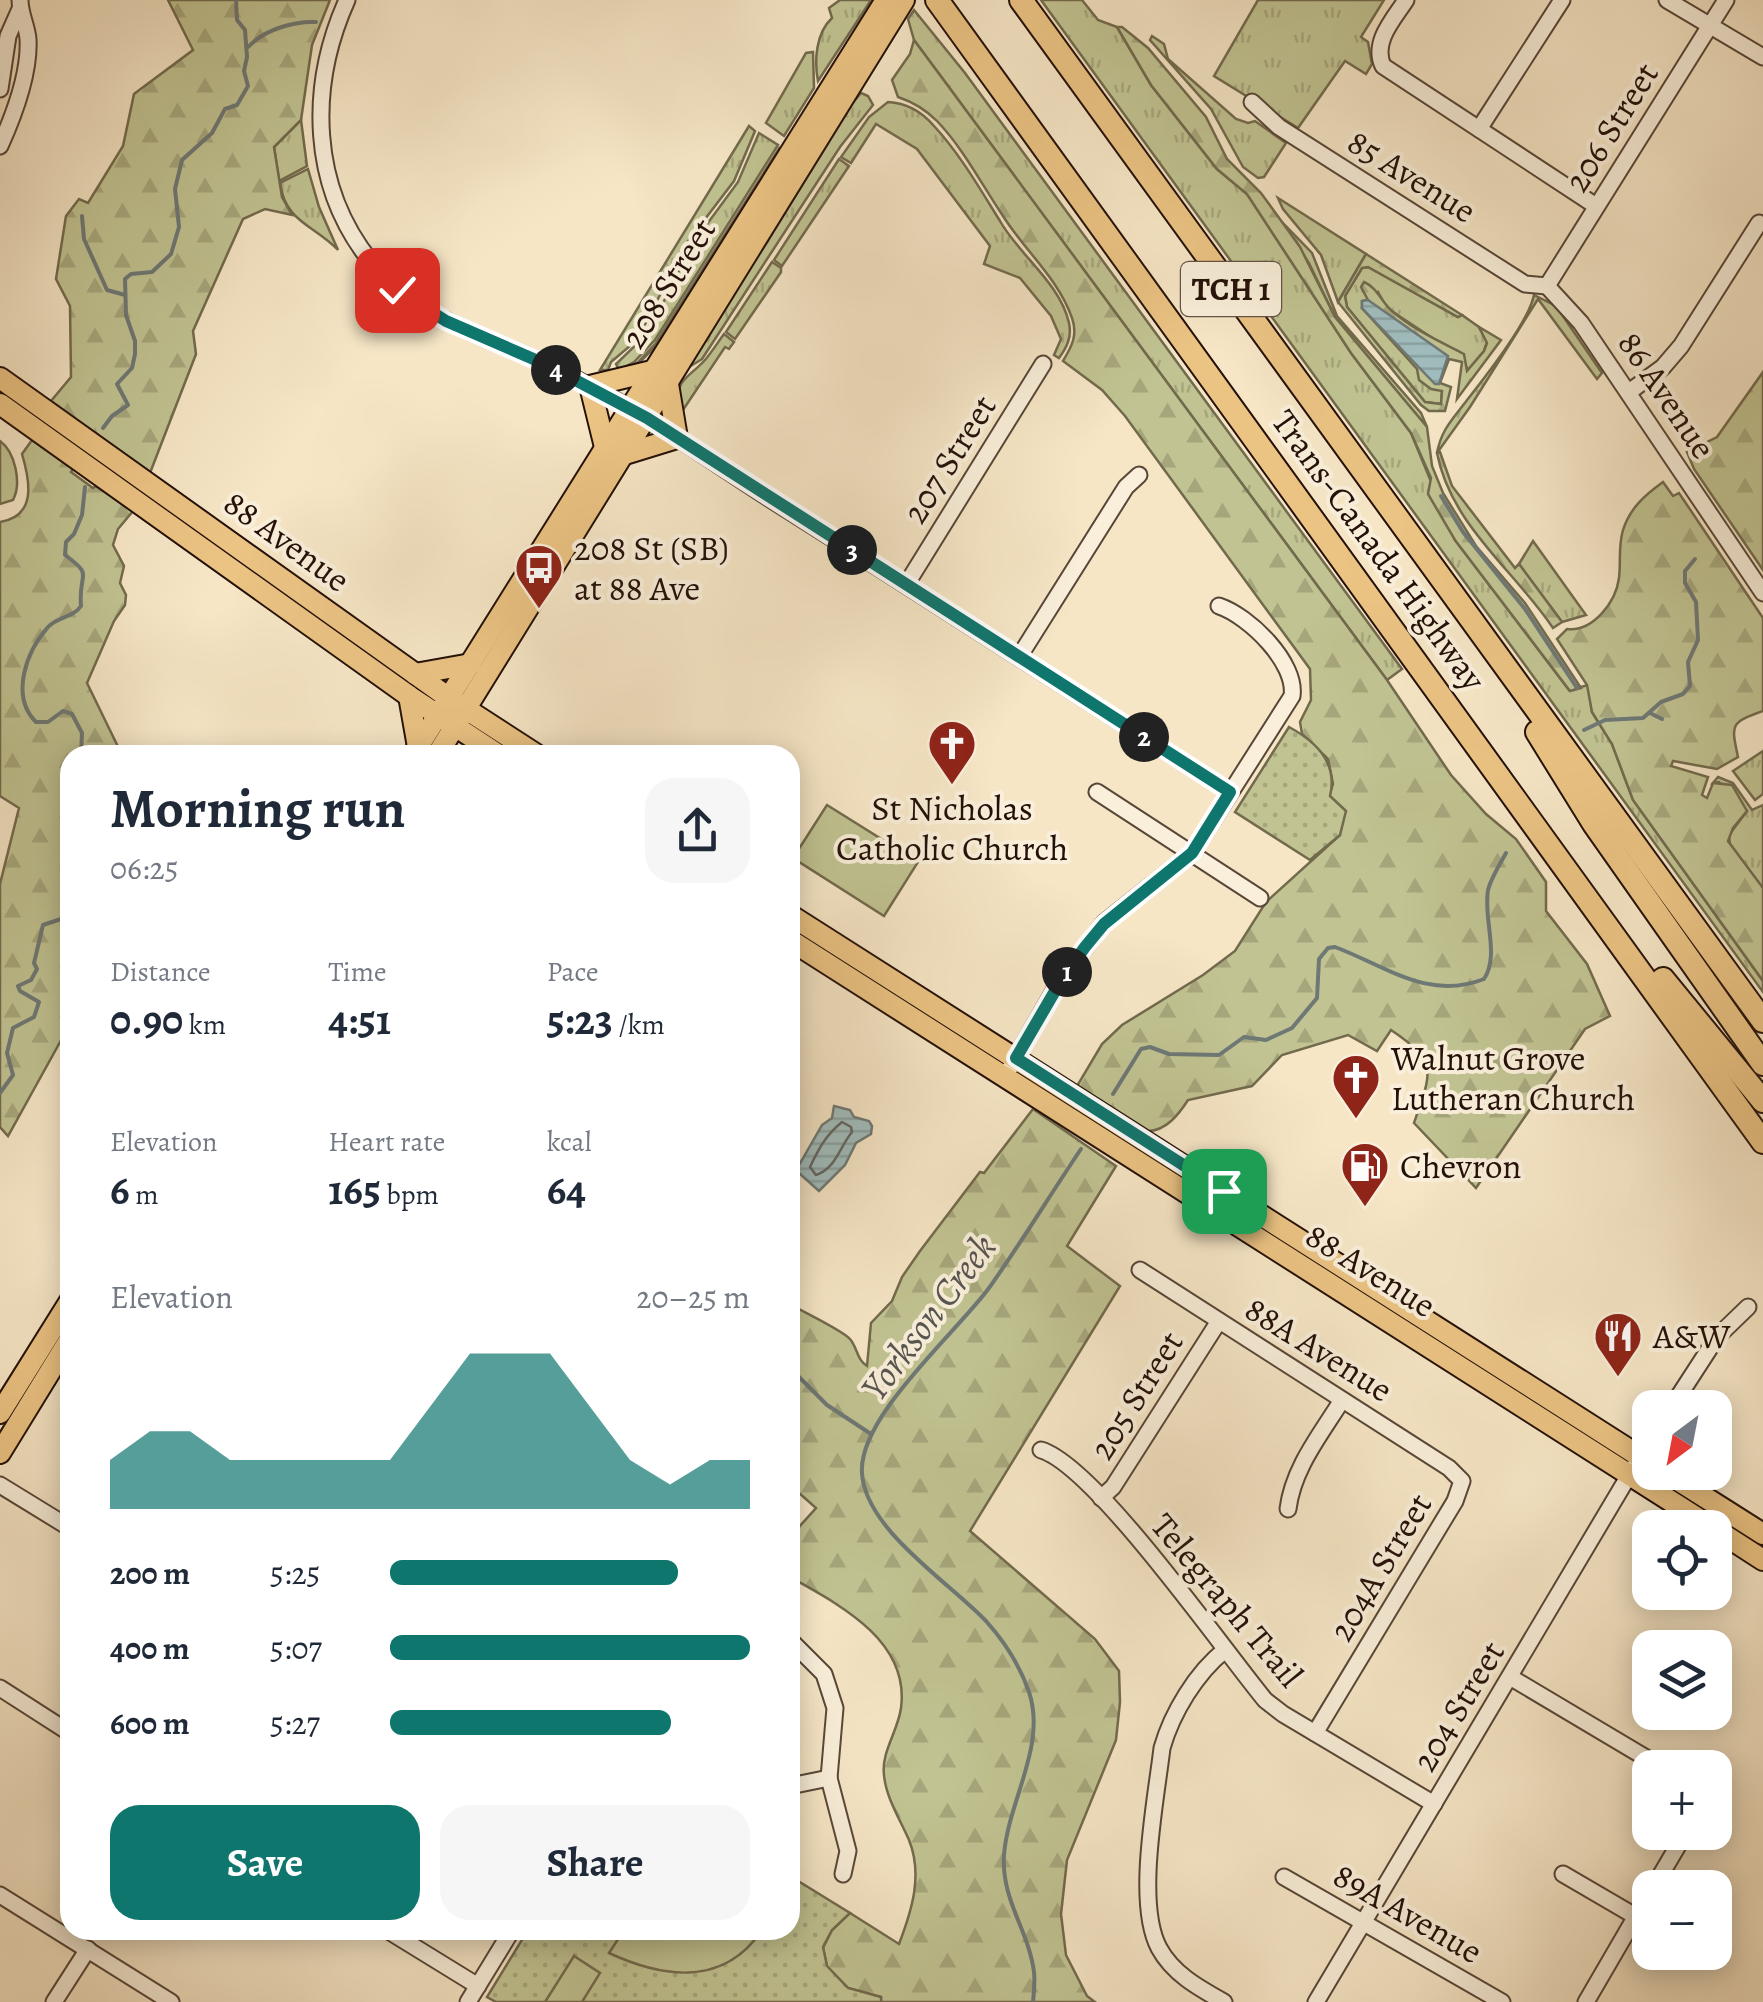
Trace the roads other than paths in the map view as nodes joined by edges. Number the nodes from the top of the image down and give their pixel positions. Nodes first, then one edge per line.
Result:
1 (347, 0) edge
2 (937, 0) edge
3 (1021, 0) edge
4 (1406, 0) edge
5 (1562, 0) edge
6 (1667, 0) edge
7 (1726, 0) edge
8 (892, 4) edge
9 (20, 5) edge
10 (1711, 24) junction
11 (1763, 58) edge
12 (0, 89) edge
13 (1252, 102) dead end
14 (1479, 129) junction
15 (0, 146) edge
16 (1596, 206) junction
17 (1759, 222) dead end
18 (1547, 286) junction
19 (1043, 364) dead end
20 (0, 378) edge
21 (660, 378) junction
22 (590, 386) junction
23 (1630, 392) junction
24 (0, 404) edge
25 (638, 413) junction
26 (678, 438) junction
27 (615, 451) junction
28 (1139, 474) dead end
29 (1441, 577) junction
30 (906, 585) junction
31 (1763, 593) edge
32 (1219, 606) dead end
33 (1018, 657) junction
34 (478, 671) junction
35 (415, 674) junction
36 (409, 696) junction
37 (452, 712) junction
38 (497, 730) junction
39 (420, 745) edge
40 (427, 745) edge
41 (487, 745) edge
42 (521, 745) edge
43 (1097, 792) dead end
44 (1230, 792) junction
45 (1519, 802) junction
46 (1192, 853) junction
47 (1260, 898) dead end
48 (800, 921) edge
49 (800, 946) edge
50 (846, 976) junction
51 (947, 1014) junction
52 (1763, 1020) edge
53 (1763, 1064) edge
54 (1011, 1067) junction
55 (1763, 1101) edge
56 (1763, 1142) edge
57 (1140, 1270) dead end
58 (1748, 1307) dead end
59 (60, 1318) edge
60 (1219, 1321) junction
61 (60, 1354) edge
62 (1682, 1390) edge
63 (1342, 1400) junction
64 (0, 1413) edge
65 (1041, 1450) dead end
66 (1632, 1452) edge
67 (0, 1453) edge
68 (1632, 1475) edge
69 (1462, 1481) joint
70 (0, 1485) edge
71 (1675, 1490) edge
72 (1693, 1490) edge
73 (1101, 1498) junction
74 (1288, 1509) dead end
75 (1695, 1510) edge
76 (60, 1516) edge
77 (1763, 1534) edge
78 (1732, 1540) edge
79 (1763, 1560) edge
80 (800, 1650) edge
81 (1225, 1650) junction
82 (1510, 1677) junction
83 (0, 1688) edge
84 (60, 1727) edge
85 (1315, 1733) junction
86 (1633, 1750) edge
87 (830, 1778) junction
88 (800, 1784) edge
89 (1434, 1804) junction
90 (843, 1874) dead end
91 (1564, 1874) dead end
92 (1284, 1877) dead end
93 (0, 1895) edge
94 (1632, 1914) edge
95 (1364, 1921) junction
96 (1632, 1921) edge
97 (60, 1932) edge
98 (72, 1940) edge
99 (403, 1940) edge
100 (506, 1940) edge
101 (88, 1950) junction
102 (478, 1986) junction
103 (1494, 2000) edge
104 (54, 2002) edge
105 (171, 2002) edge
106 (468, 2002) edge
107 (1224, 2002) edge
108 (1316, 2002) edge
109 (1586, 2002) edge

1 - 22 street
2 - 45 highway, Trans-Canada Highway / TCH 1
3 - 29 highway, Trans-Canada Highway / TCH 1
4 - 14 street
5 - 14 street
6 - 10 street
7 - 10 street, 206 Street
8 - 21 main road, 208 Street
9 - 12 street
9 - 15 street
10 - 11 street
10 - 16 street, 206 Street
13 - 18 street, 85 Avenue
14 - 16 street
16 - 18 street, 206 Street
17 - 23 street
18 - 23 street, 86 Avenue
19 - 30 street, 207 Street
20 - 35 main road, 88 Avenue
21 - 22 main road
21 - 25 main road, 208 Street
21 - 26 main road
22 - 25 street
22 - 27 main road
23 - 31 street, 86 Avenue
24 - 36 main road, 88 Avenue
25 - 26 street
25 - 27 main road, 208 Street
26 - 27 main road
26 - 30 street
27 - 34 main road, 208 Street
28 - 33 street
29 - 52 highway, Trans-Canada Highway / TCH 1
29 - 53 highway
30 - 33 street
32 - 44 street
33 - 44 street
34 - 35 main road
34 - 37 main road, 208 Street
34 - 38 main road
35 - 37 main road, 88 Avenue
36 - 37 main road, 88 Avenue
36 - 39 main road
37 - 38 main road, 88 Avenue
37 - 40 main road, 208 Street
37 - 41 main road, 88 Avenue
38 - 42 main road, 88 Avenue
43 - 46 street
44 - 46 street
45 - 55 highway
45 - 56 highway, Trans-Canada Highway / TCH 1
46 - 47 street
46 - 54 street
48 - 51 main road, 88 Avenue
49 - 50 main road, 88 Avenue
50 - 51 main road
50 - 54 main road, 88 Avenue
51 - 54 main road, 88 Avenue
54 - 66 main road, 88 Avenue
57 - 60 street, 88A Avenue
58 - 62 street
59 - 64 main road
60 - 63 street, 88A Avenue
60 - 73 street, 205 Street
61 - 67 main road
63 - 69 street, 88A Avenue
63 - 74 street
65 - 73 street, Telegraph Trail
68 - 82 street, 204 Street
69 - 85 street, 204A Street
70 - 76 street
71 - 75 main road, 88 Avenue
72 - 77 main road
73 - 81 street, Telegraph Trail
78 - 79 main road, 88 Avenue
80 - 87 street
81 - 85 street, Telegraph Trail
81 - 107 street
82 - 86 street
82 - 89 street, 204 Street
83 - 84 street
85 - 89 street, Telegraph Trail
87 - 88 street
87 - 90 street
89 - 95 street, 204 Street
91 - 94 street
92 - 95 street, 89A Avenue
93 - 97 street
95 - 103 street, 89A Avenue
95 - 108 street, 204 Street
96 - 109 street
98 - 101 street
99 - 102 street
100 - 102 street
101 - 104 street
101 - 105 street
102 - 106 street

